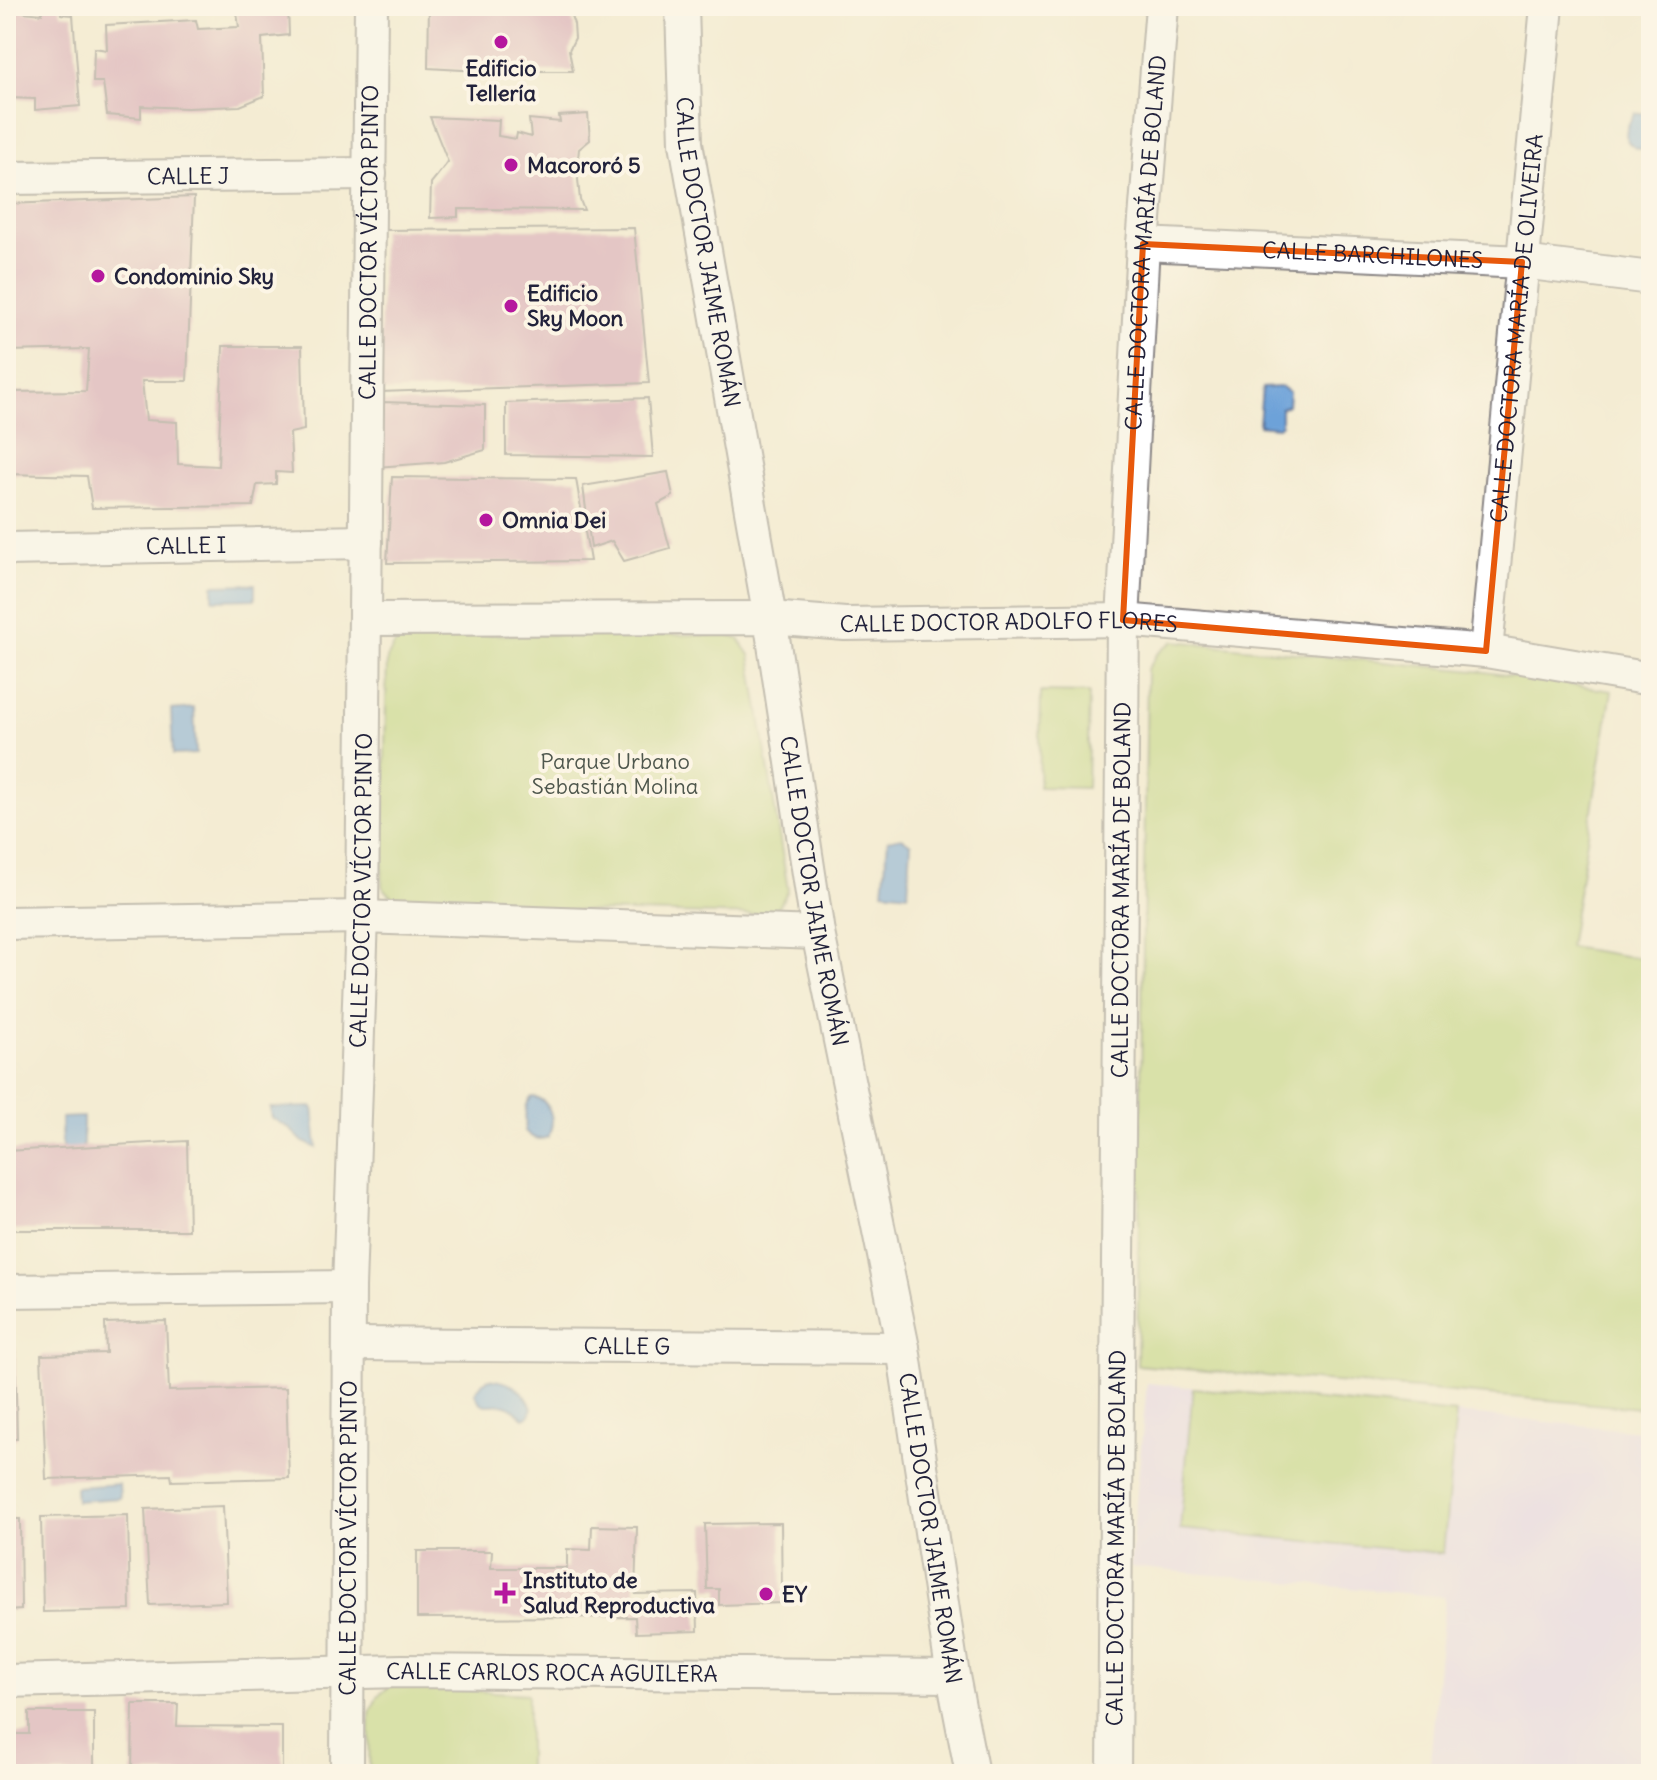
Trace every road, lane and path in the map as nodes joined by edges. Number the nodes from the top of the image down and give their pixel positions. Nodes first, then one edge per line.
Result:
1 (371, 6) edge
2 (682, 6) edge
3 (1162, 6) edge
4 (1547, 6) edge
5 (370, 174) junction
6 (6, 178) edge
7 (1143, 244) junction
8 (1522, 262) junction
9 (1651, 278) edge
10 (366, 542) junction
11 (6, 549) edge
12 (770, 618) junction
13 (365, 619) junction
14 (1123, 620) junction
15 (1486, 651) junction
16 (1651, 679) edge
17 (362, 917) junction
18 (6, 923) edge
19 (818, 933) junction
20 (349, 1287) junction
21 (6, 1291) edge
22 (349, 1344) junction
23 (903, 1348) junction
24 (349, 1673) junction
25 (953, 1676) junction
26 (6, 1681) edge
27 (347, 1774) edge
28 (972, 1774) edge
29 (1114, 1774) edge

1 - 5 street, CALLE DOCTOR VÍCTOR PINTO
2 - 12 street, CALLE DOCTOR JAIME ROMÁN
3 - 7 street, CALLE DOCTORA MARÍA DE BOLAND
4 - 8 street, CALLE DOCTORA MARÍA DE OLIVEIRA
5 - 6 street, CALLE J
5 - 10 street, CALLE DOCTOR VÍCTOR PINTO
7 - 8 street, CALLE BARCHILONES
7 - 14 street, CALLE DOCTORA MARÍA DE BOLAND
8 - 9 street, CALLE BARCHILONES
8 - 15 street, CALLE DOCTORA MARÍA DE OLIVEIRA
10 - 11 street, CALLE I
10 - 13 street, CALLE DOCTOR VÍCTOR PINTO
12 - 13 street, CALLE DOCTOR ADOLFO FLORES
12 - 14 street, CALLE DOCTOR ADOLFO FLORES
12 - 19 street, CALLE DOCTOR JAIME ROMÁN
13 - 17 street, CALLE DOCTOR VÍCTOR PINTO
14 - 15 street, CALLE DOCTOR ADOLFO FLORES
14 - 29 street, CALLE DOCTORA MARÍA DE BOLAND
15 - 16 street, CALLE DOCTOR ADOLFO FLORES
17 - 18 street
17 - 19 street
17 - 20 street, CALLE DOCTOR VÍCTOR PINTO
19 - 23 street, CALLE DOCTOR JAIME ROMÁN
20 - 21 street
20 - 22 street, CALLE DOCTOR VÍCTOR PINTO
22 - 23 street, CALLE G
22 - 24 street, CALLE DOCTOR VÍCTOR PINTO
23 - 25 street, CALLE DOCTOR JAIME ROMÁN
24 - 25 street, CALLE CARLOS ROCA AGUILERA
24 - 26 street, CALLE CARLOS ROCA AGUILERA
24 - 27 street, CALLE DOCTOR VÍCTOR PINTO
25 - 28 street, CALLE DOCTOR JAIME ROMÁN

